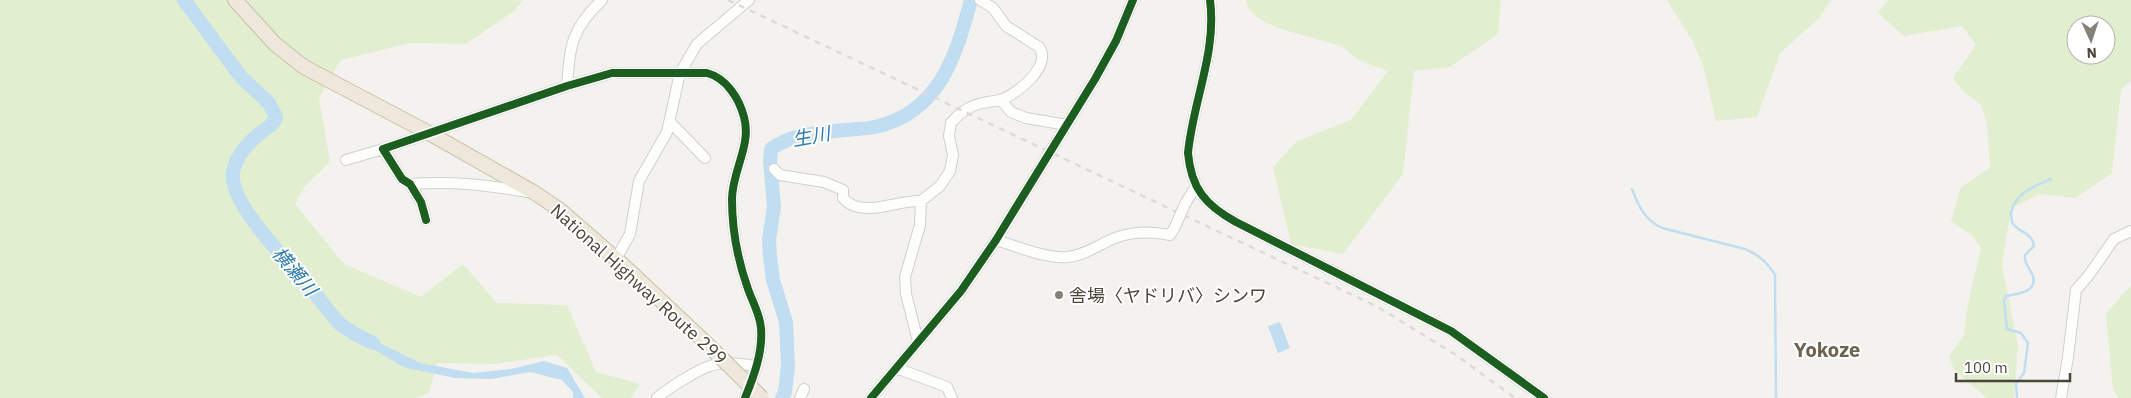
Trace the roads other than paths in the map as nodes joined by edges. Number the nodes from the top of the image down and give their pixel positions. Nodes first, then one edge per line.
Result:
1 (235, 0) edge
2 (602, 0) edge
3 (749, 0) edge
4 (1133, 0) edge
5 (1210, 0) edge
6 (983, 2) edge
7 (680, 73) junction
8 (567, 86) junction
9 (1000, 100) junction
10 (670, 122) junction
11 (1067, 125) junction
12 (429, 133) junction
13 (383, 149) junction
14 (705, 158) dead end
15 (346, 160) dead end
16 (774, 169) dead end
17 (410, 184) junction
18 (1196, 186) junction
19 (535, 193) junction
20 (921, 201) junction
21 (426, 220) dead end
22 (2131, 231) edge
23 (996, 240) junction
24 (616, 259) junction
25 (918, 341) junction
26 (756, 366) junction
27 (896, 368) junction
28 (657, 398) edge
29 (745, 398) edge
30 (762, 398) edge
31 (871, 398) edge
32 (952, 398) edge
33 (1544, 398) edge
34 (2061, 398) edge

1 - 12 highway, National Highway Route 299
2 - 8 street
3 - 7 street
4 - 11 street
5 - 18 street
6 - 9 street
7 - 8 street
7 - 10 street
7 - 26 street
8 - 12 street
9 - 11 street
9 - 20 street
10 - 14 street
10 - 24 street
11 - 23 street
12 - 13 street
12 - 19 highway, National Highway Route 299
13 - 15 street
13 - 17 street
16 - 20 street
17 - 19 street
17 - 21 street
18 - 23 street, bridge
18 - 33 street
19 - 24 highway, National Highway Route 299
20 - 25 street
22 - 34 street
23 - 25 street
24 - 30 highway, National Highway Route 299, bridge
25 - 27 street
26 - 28 street
26 - 29 street
27 - 31 street
27 - 32 street

